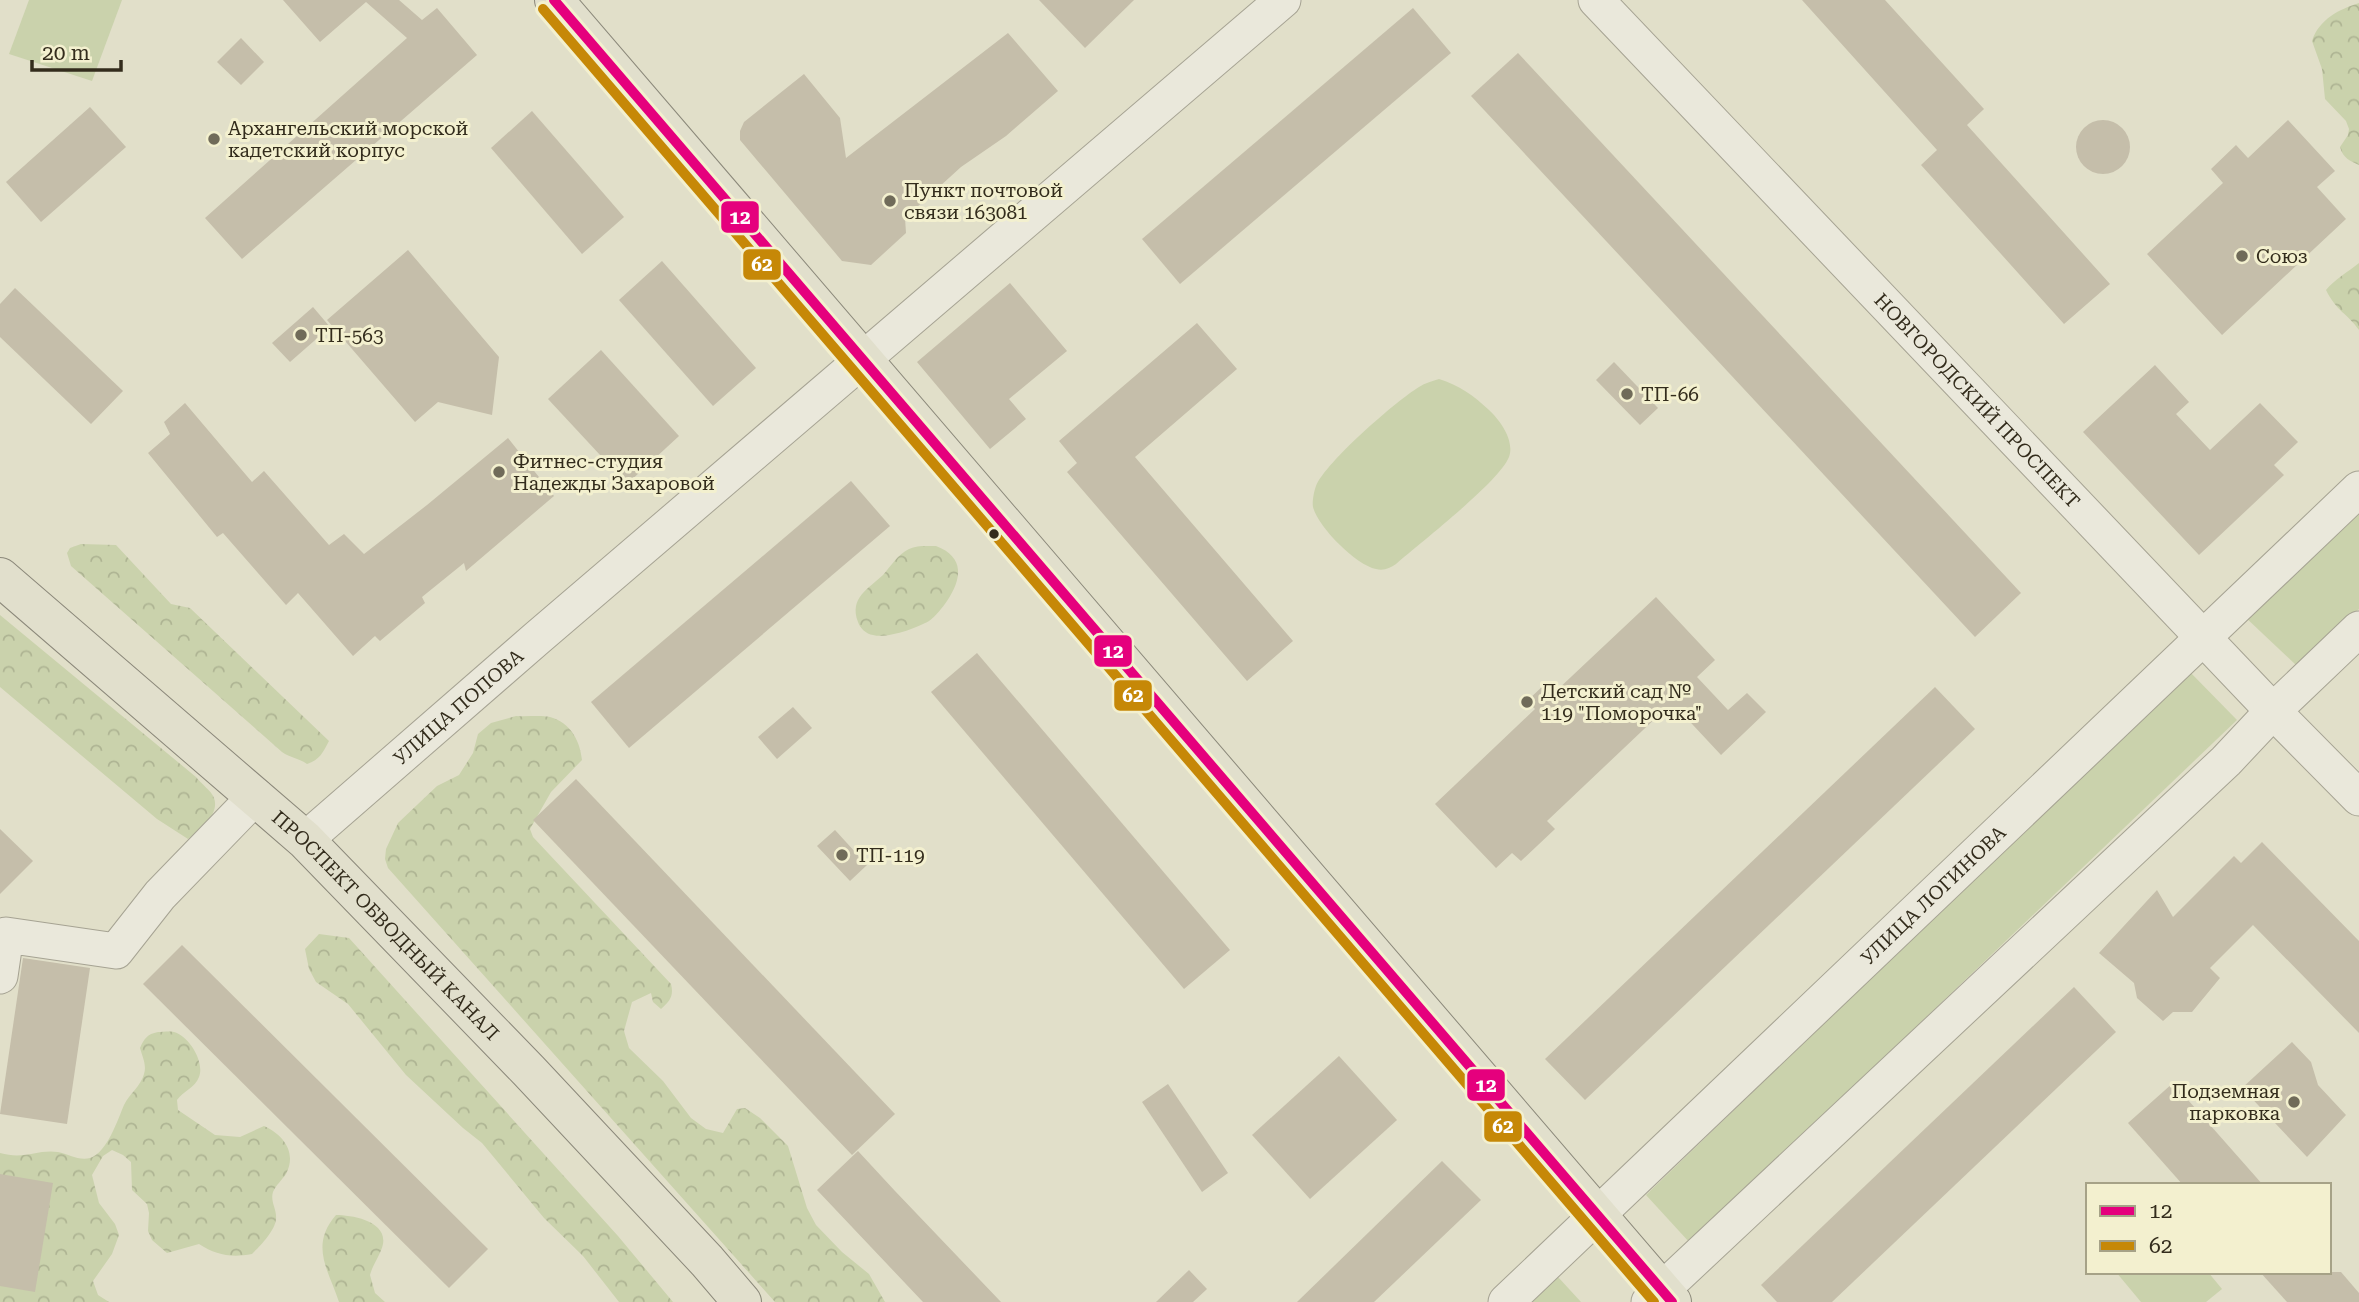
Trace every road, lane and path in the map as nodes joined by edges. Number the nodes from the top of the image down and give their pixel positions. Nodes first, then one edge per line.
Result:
1 (554, 0) edge
2 (1283, 0) edge
3 (1596, 0) edge
4 (863, 360) junction
5 (2359, 489) edge
6 (0, 577) edge
7 (2359, 629) edge
8 (2203, 638) junction
9 (2273, 711) junction
10 (256, 796) junction
11 (2359, 798) edge
12 (304, 840) junction
13 (0, 976) edge
14 (1597, 1215) junction
15 (1661, 1298) edge
16 (741, 1302) edge
17 (1506, 1302) edge

1 - 4 main road
2 - 4 street, УЛИЦА ПОПОВА
3 - 8 street, НОВГОРОДСКИЙ ПРОСПЕКТ
4 - 12 street, УЛИЦА ПОПОВА
4 - 14 main road
5 - 8 street, УЛИЦА ЛОГИНОВА
6 - 10 main road, ПРОСПЕКТ ОБВОДНЫЙ КАНАЛ
7 - 9 street
8 - 9 street, НОВГОРОДСКИЙ ПРОСПЕКТ
8 - 14 street, УЛИЦА ЛОГИНОВА
9 - 11 street, НОВГОРОДСКИЙ ПРОСПЕКТ
9 - 15 street
10 - 12 main road, ПРОСПЕКТ ОБВОДНЫЙ КАНАЛ
10 - 13 street
12 - 16 main road, ПРОСПЕКТ ОБВОДНЫЙ КАНАЛ
14 - 15 main road
14 - 17 street, УЛИЦА ЛОГИНОВА

